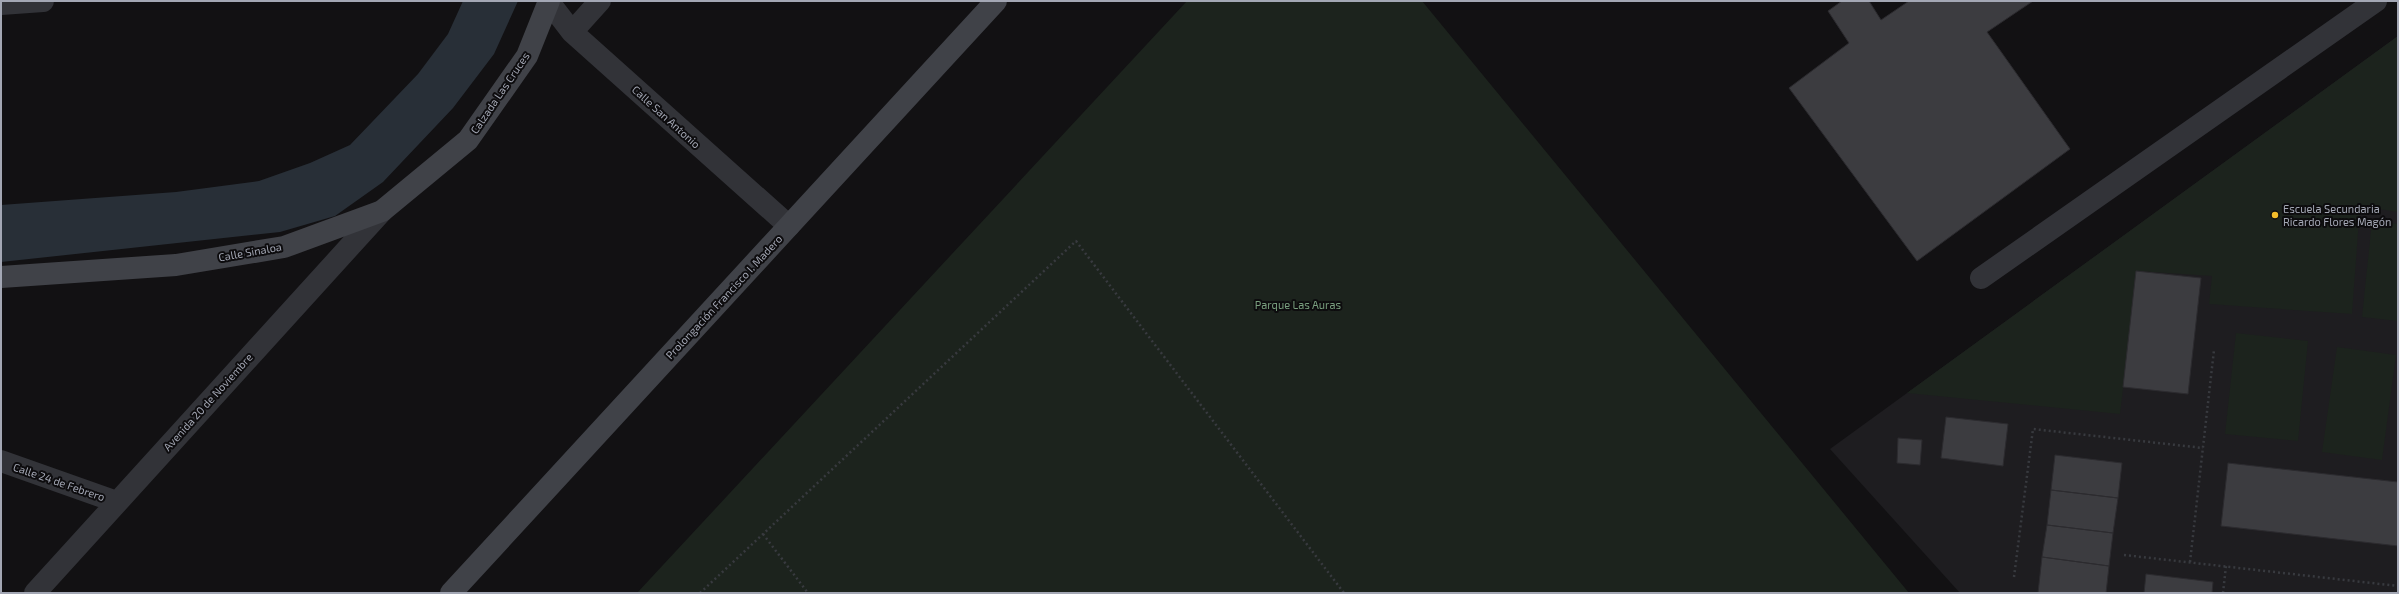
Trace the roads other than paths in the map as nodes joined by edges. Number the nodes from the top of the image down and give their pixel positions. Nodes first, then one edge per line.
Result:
1 (43, 1) edge
2 (600, 1) edge
3 (996, 1) edge
4 (2376, 1) edge
5 (549, 2) edge
6 (1, 4) edge
7 (572, 32) junction
8 (468, 140) joint
9 (382, 211) junction
10 (789, 226) junction
11 (1, 277) edge
12 (1981, 278) dead end
13 (1, 461) edge
14 (117, 502) junction
15 (35, 593) edge
16 (451, 593) edge

1 - 6 street
2 - 7 street
3 - 10 main road, Prolongación Francisco I. Madero
4 - 12 street
5 - 7 street, Calle San Antonio
5 - 8 main road, Calzada Las Cruces
7 - 10 street, Calle San Antonio
8 - 9 main road, Calle Sinaloa
9 - 11 main road, Calle Sinaloa
9 - 14 street, Avenida 20 de Noviembre
10 - 16 main road, Prolongación Francisco I. Madero
13 - 14 street, Calle 24 de Febrero
14 - 15 street, Avenida 20 de Noviembre

